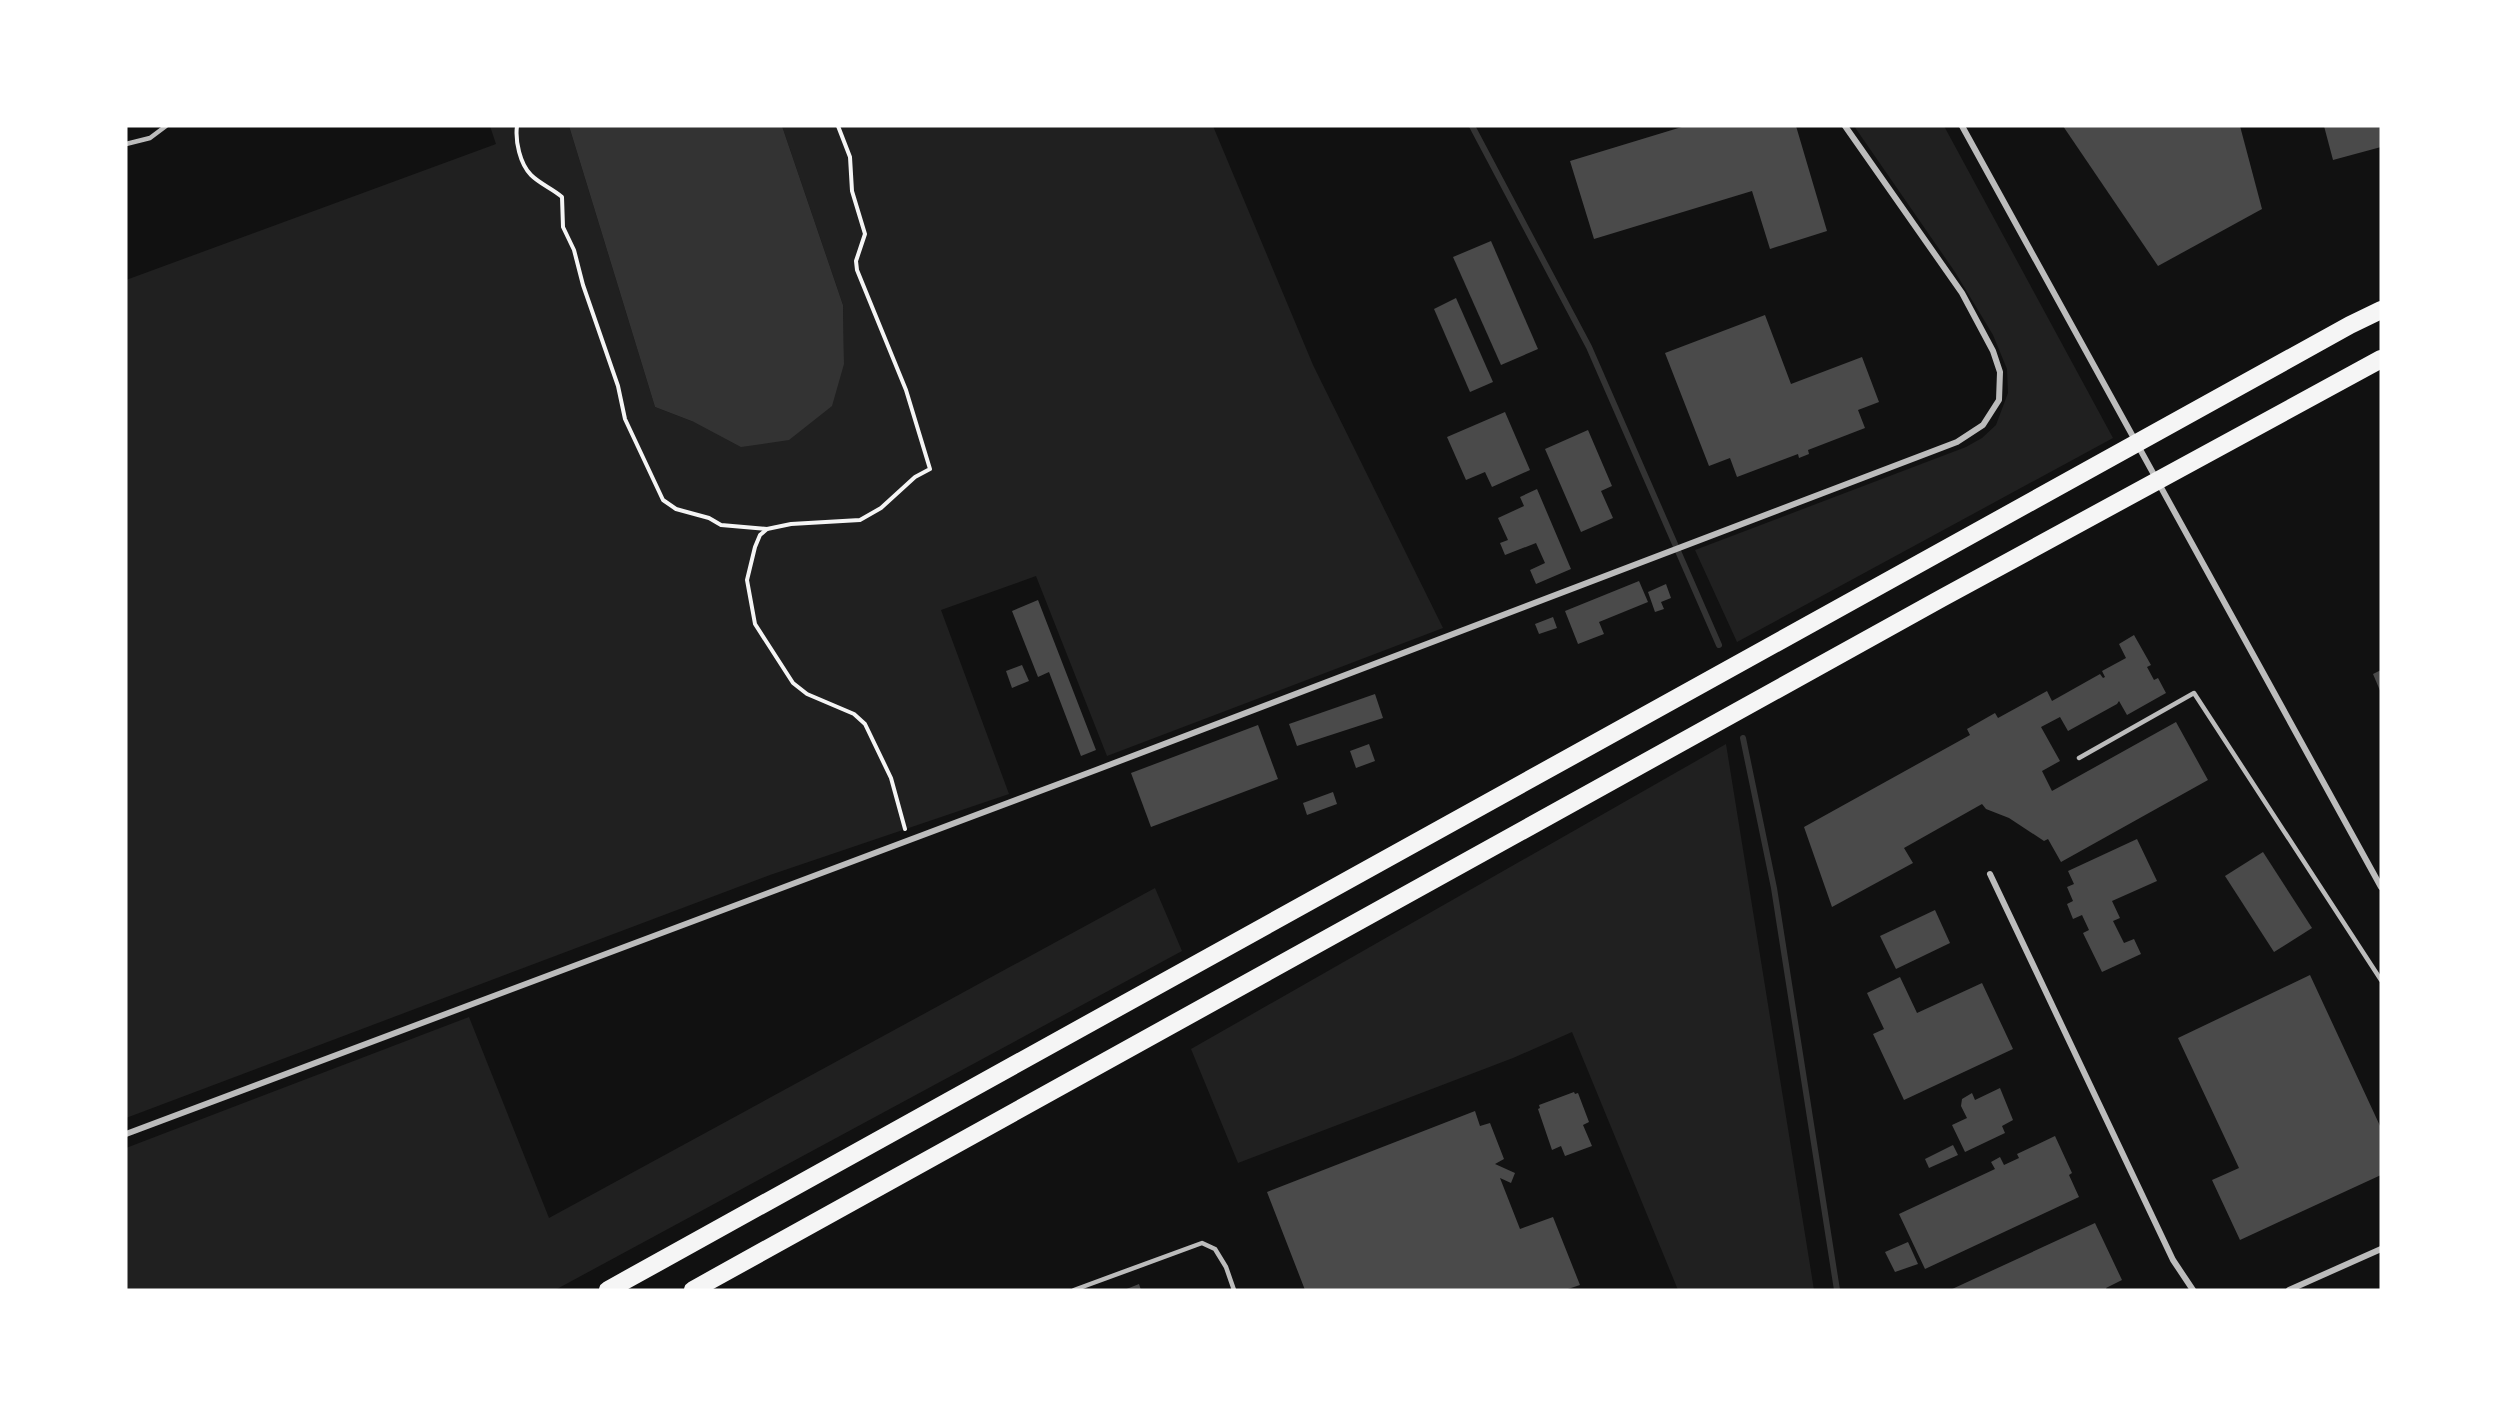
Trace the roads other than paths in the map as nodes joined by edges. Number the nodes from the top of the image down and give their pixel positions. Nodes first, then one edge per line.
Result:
1 (166, 126) edge
2 (1845, 126) edge
3 (1962, 126) edge
4 (126, 144) edge
5 (2381, 310) edge
6 (2381, 359) edge
7 (2079, 758) dead end
8 (1990, 874) dead end
9 (2381, 887) edge
10 (2381, 980) edge
11 (126, 1134) edge
12 (2381, 1249) edge
13 (608, 1290) edge
14 (693, 1290) edge
15 (1074, 1290) edge
16 (1234, 1290) edge
17 (2193, 1290) edge
18 (2289, 1290) edge

1 - 4 lane
2 - 11 street
3 - 9 street
5 - 13 highway
6 - 14 highway
7 - 10 lane
8 - 17 street
12 - 18 street
15 - 16 lane

